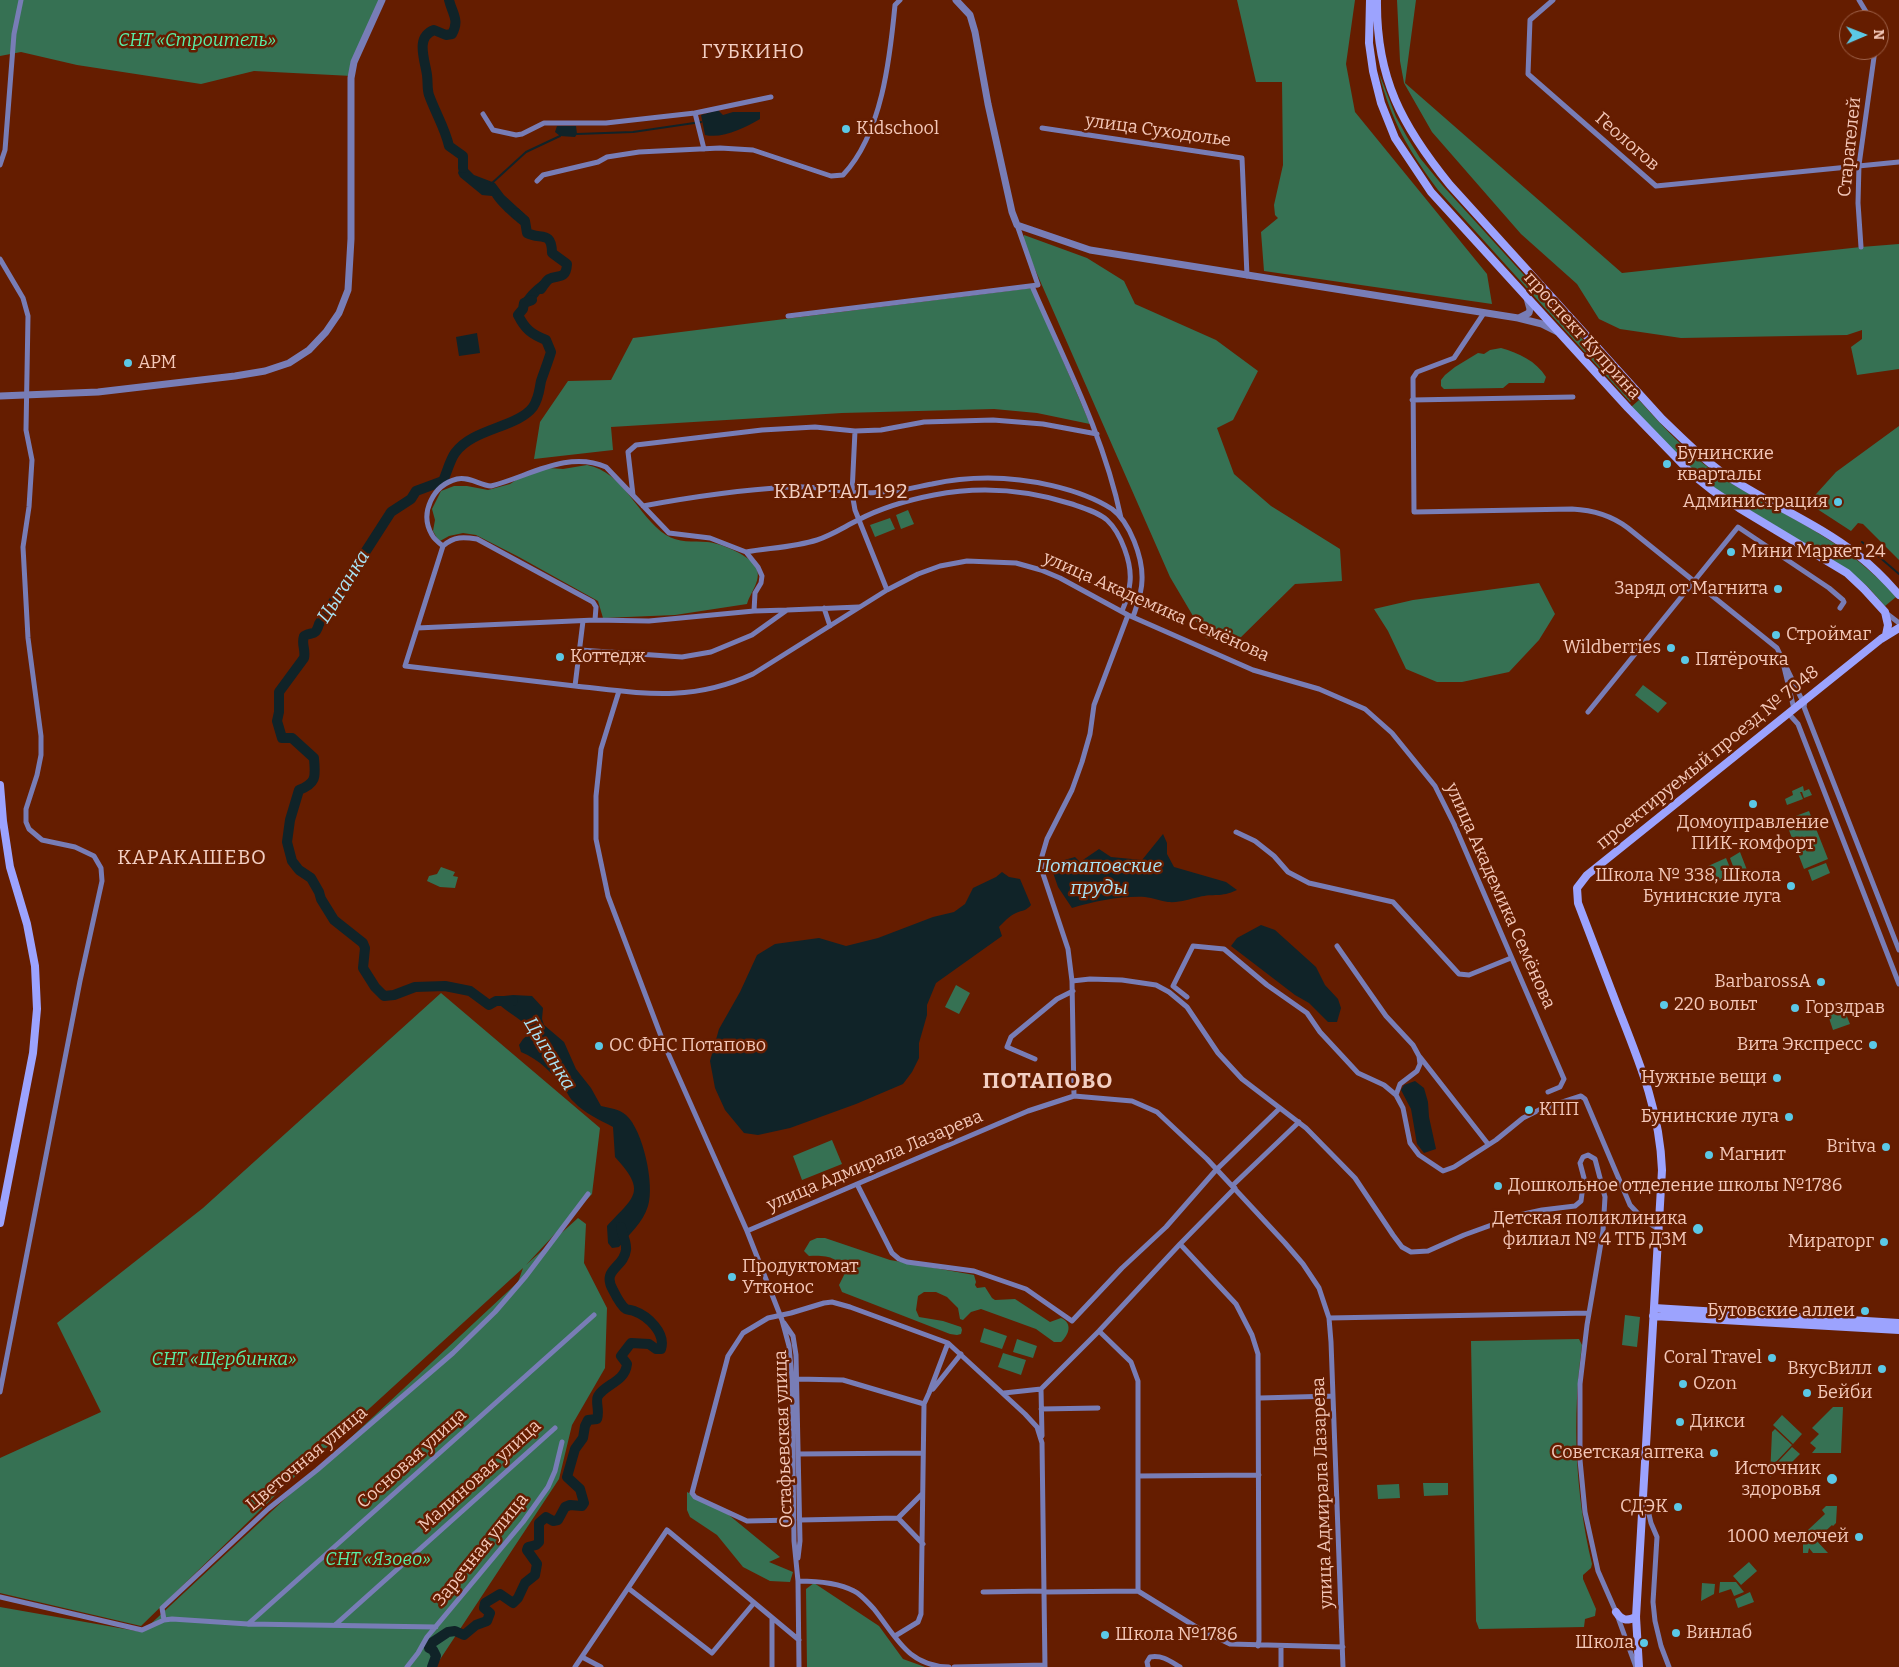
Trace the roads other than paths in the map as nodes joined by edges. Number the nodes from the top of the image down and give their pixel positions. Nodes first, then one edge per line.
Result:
1 (21, 0) edge
2 (382, 0) edge
3 (900, 0) edge
4 (956, 0) edge
5 (1370, 0) edge
6 (1377, 0) edge
7 (1553, 0) edge
8 (1874, 60) edge
9 (771, 97) dead end
10 (695, 113) junction
11 (483, 114) dead end
12 (1042, 128) dead end
13 (704, 148) junction
14 (1899, 162) edge
15 (0, 165) edge
16 (1859, 165) junction
17 (537, 181) dead end
18 (1017, 225) junction
19 (1861, 247) dead end
20 (0, 259) edge
21 (1248, 276) junction
22 (1032, 286) junction
23 (1527, 298) junction
24 (1484, 313) junction
25 (788, 316) dead end
26 (1518, 318) junction
27 (1564, 337) junction
28 (0, 396) edge
29 (26, 396) junction
30 (1573, 397) dead end
31 (1412, 400) junction
32 (855, 431) junction
33 (1097, 434) junction
34 (852, 493) junction
35 (633, 495) junction
36 (643, 506) junction
37 (858, 520) junction
38 (1121, 520) junction
39 (443, 546) junction
40 (746, 552) junction
41 (1694, 581) junction
42 (887, 590) junction
43 (1899, 595) edge
44 (860, 607) junction
45 (824, 608) junction
46 (1840, 608) dead end
47 (787, 610) junction
48 (754, 611) junction
49 (1122, 612) junction
50 (1886, 612) junction
51 (1131, 616) junction
52 (595, 620) junction
53 (583, 621) junction
54 (1899, 623) edge
55 (830, 626) junction
56 (417, 628) junction
57 (1899, 628) edge
58 (1886, 635) junction
59 (580, 650) junction
60 (1781, 654) junction
61 (575, 686) junction
62 (619, 691) junction
63 (1804, 701) junction
64 (1792, 711) junction
65 (1588, 712) dead end
66 (0, 785) edge
67 (1236, 832) dead end
68 (1337, 946) dead end
69 (1899, 950) edge
70 (1511, 958) junction
71 (1072, 981) junction
72 (1899, 984) edge
73 (1072, 991) junction
74 (1187, 996) dead end
75 (1419, 1056) junction
76 (1034, 1059) dead end
77 (1548, 1092) dead end
78 (1396, 1094) junction
79 (1074, 1096) junction
80 (1280, 1108) junction
81 (1299, 1122) junction
82 (1488, 1144) junction
83 (1216, 1170) junction
84 (857, 1184) junction
85 (1233, 1187) junction
86 (588, 1194) dead end
87 (0, 1223) edge
88 (1658, 1229) junction
89 (747, 1231) junction
90 (1180, 1244) junction
91 (1589, 1312) junction
92 (1653, 1312) junction
93 (594, 1315) dead end
94 (781, 1317) junction
95 (1329, 1318) junction
96 (1899, 1324) edge
97 (1100, 1331) junction
98 (1899, 1332) edge
99 (948, 1343) junction
100 (961, 1354) junction
101 (797, 1379) junction
102 (1041, 1389) junction
103 (0, 1392) edge
104 (930, 1393) junction
105 (1004, 1393) junction
106 (1333, 1396) junction
107 (1260, 1398) junction
108 (924, 1404) junction
109 (1098, 1408) dead end
110 (1041, 1409) junction
111 (555, 1428) dead end
112 (562, 1442) dead end
113 (1042, 1443) junction
114 (923, 1453) junction
115 (798, 1454) junction
116 (1259, 1475) junction
117 (1138, 1476) junction
118 (1644, 1482) junction
119 (922, 1494) junction
120 (898, 1518) junction
121 (797, 1520) junction
122 (923, 1544) junction
123 (798, 1581) junction
124 (628, 1588) junction
125 (1138, 1591) junction
126 (983, 1592) dead end
127 (1044, 1592) junction
128 (0, 1597) edge
129 (754, 1604) junction
130 (1616, 1612) junction
131 (1636, 1617) junction
132 (772, 1618) junction
133 (164, 1620) junction
134 (248, 1624) junction
135 (334, 1625) junction
136 (436, 1627) junction
137 (895, 1636) junction
138 (799, 1640) junction
139 (1258, 1646) junction
140 (1281, 1646) junction
141 (1343, 1647) junction
142 (582, 1656) junction
143 (1045, 1666) edge
144 (407, 1667) edge
145 (575, 1667) edge
146 (601, 1667) edge
147 (772, 1667) edge
148 (799, 1667) edge
149 (950, 1667) edge
150 (954, 1667) edge
151 (1148, 1667) edge
152 (1180, 1667) edge
153 (1281, 1667) edge
154 (1343, 1667) edge
155 (1638, 1667) edge
156 (1669, 1667) edge

1 - 15 street
2 - 29 street
3 - 13 street
4 - 18 street
5 - 23 main road, проспект Куприна
6 - 43 main road, проспект Куприна
7 - 16 street, Геологов
8 - 16 street, Старателей
9 - 10 street
10 - 11 street
10 - 13 street
12 - 21 street, улица Суходолье
13 - 17 street
14 - 16 street, Геологов
16 - 19 street, Старателей
18 - 21 street
18 - 22 street
20 - 29 street
21 - 24 street
22 - 25 street
22 - 33 street
23 - 26 street
23 - 27 main road, проспект Куприна
24 - 26 street
24 - 31 street
26 - 27 street
27 - 50 main road, проспект Куприна
28 - 29 street
29 - 103 street
30 - 31 street
31 - 41 street
32 - 33 street
32 - 34 street
32 - 35 street
33 - 38 street
34 - 36 street
34 - 37 street
34 - 38 street
35 - 36 street
35 - 39 street
36 - 40 street
37 - 40 street
37 - 42 street
37 - 49 street
38 - 51 street
39 - 52 street
39 - 56 street
40 - 48 street
41 - 46 street
41 - 60 street
41 - 65 street
42 - 44 street, улица Академика Семёнова
42 - 49 street, улица Академика Семёнова
44 - 45 street
44 - 55 street, улица Академика Семёнова
45 - 47 street
45 - 55 street
47 - 48 street
47 - 59 street
48 - 52 street
49 - 51 street, улица Академика Семёнова
50 - 54 street, проспект Куприна
50 - 58 main road
51 - 70 street, улица Академика Семёнова
51 - 71 street
52 - 53 street
53 - 56 street
53 - 59 street
55 - 62 street, улица Академика Семёнова
56 - 61 street, улица Академика Семёнова
57 - 58 main road, проектируемый проезд № 7048
58 - 63 main road, проектируемый проезд № 7048
59 - 61 street
60 - 63 street
60 - 64 street
61 - 62 street, улица Академика Семёнова
62 - 89 street, Остафьевская улица
63 - 64 main road, проектируемый проезд № 7048
63 - 69 street
64 - 72 street
64 - 88 main road, проектируемый проезд № 7048
66 - 87 main road
67 - 70 street
68 - 75 street
70 - 77 street, улица Академика Семёнова
71 - 73 street
71 - 80 street
73 - 76 street
73 - 79 street
74 - 78 street
75 - 78 street
75 - 82 street
78 - 82 street
79 - 83 street, улица Адмирала Лазарева
79 - 84 street, улица Адмирала Лазарева
80 - 81 street
80 - 83 street
81 - 85 street
81 - 91 street
82 - 88 street
83 - 84 street
83 - 85 street, улица Адмирала Лазарева
84 - 89 street, улица Адмирала Лазарева
85 - 90 street
85 - 95 street, улица Адмирала Лазарева
86 - 133 street, Цветочная улица
88 - 92 main road
89 - 94 street, Остафьевская улица
90 - 97 street
90 - 107 street
91 - 95 street
91 - 130 street
92 - 96 main road
92 - 98 main road
92 - 118 main road
93 - 134 street, Сосновая улица
94 - 99 street
94 - 101 street, Остафьевская улица
94 - 121 street, Остафьевская улица
94 - 121 street
95 - 106 street, улица Адмирала Лазарева
96 - 98 street
97 - 102 street
97 - 117 street
99 - 100 street
99 - 104 street
100 - 104 street
100 - 105 street
101 - 108 street
101 - 115 street, Остафьевская улица
102 - 105 street
102 - 110 street
104 - 108 street
105 - 113 street
106 - 107 street
106 - 141 street, улица Адмирала Лазарева
107 - 116 street
108 - 114 street
109 - 110 street
110 - 113 street
111 - 135 street, Малиновая улица
112 - 136 street, Заречная улица
113 - 127 street
114 - 115 street
114 - 119 street
115 - 121 street, Остафьевская улица
116 - 117 street
116 - 139 street
117 - 125 street
118 - 131 main road
118 - 156 street
119 - 120 street
119 - 122 street
120 - 121 street
120 - 122 street
121 - 123 street, Остафьевская улица
122 - 137 street
123 - 137 street
123 - 138 street, Остафьевская улица
124 - 129 street
124 - 129 street
124 - 142 street
125 - 127 street
125 - 139 street
126 - 127 street
127 - 143 street
128 - 133 street
129 - 132 street
130 - 131 main road
130 - 155 street
131 - 155 main road
132 - 138 street
132 - 147 street
133 - 134 street
134 - 135 street
135 - 136 street
136 - 144 street, Заречная улица
137 - 149 street
138 - 148 street, Остафьевская улица
139 - 140 street
140 - 141 street
140 - 153 street
141 - 154 street, улица Адмирала Лазарева
142 - 145 street
142 - 146 street
143 - 150 street
151 - 152 street

